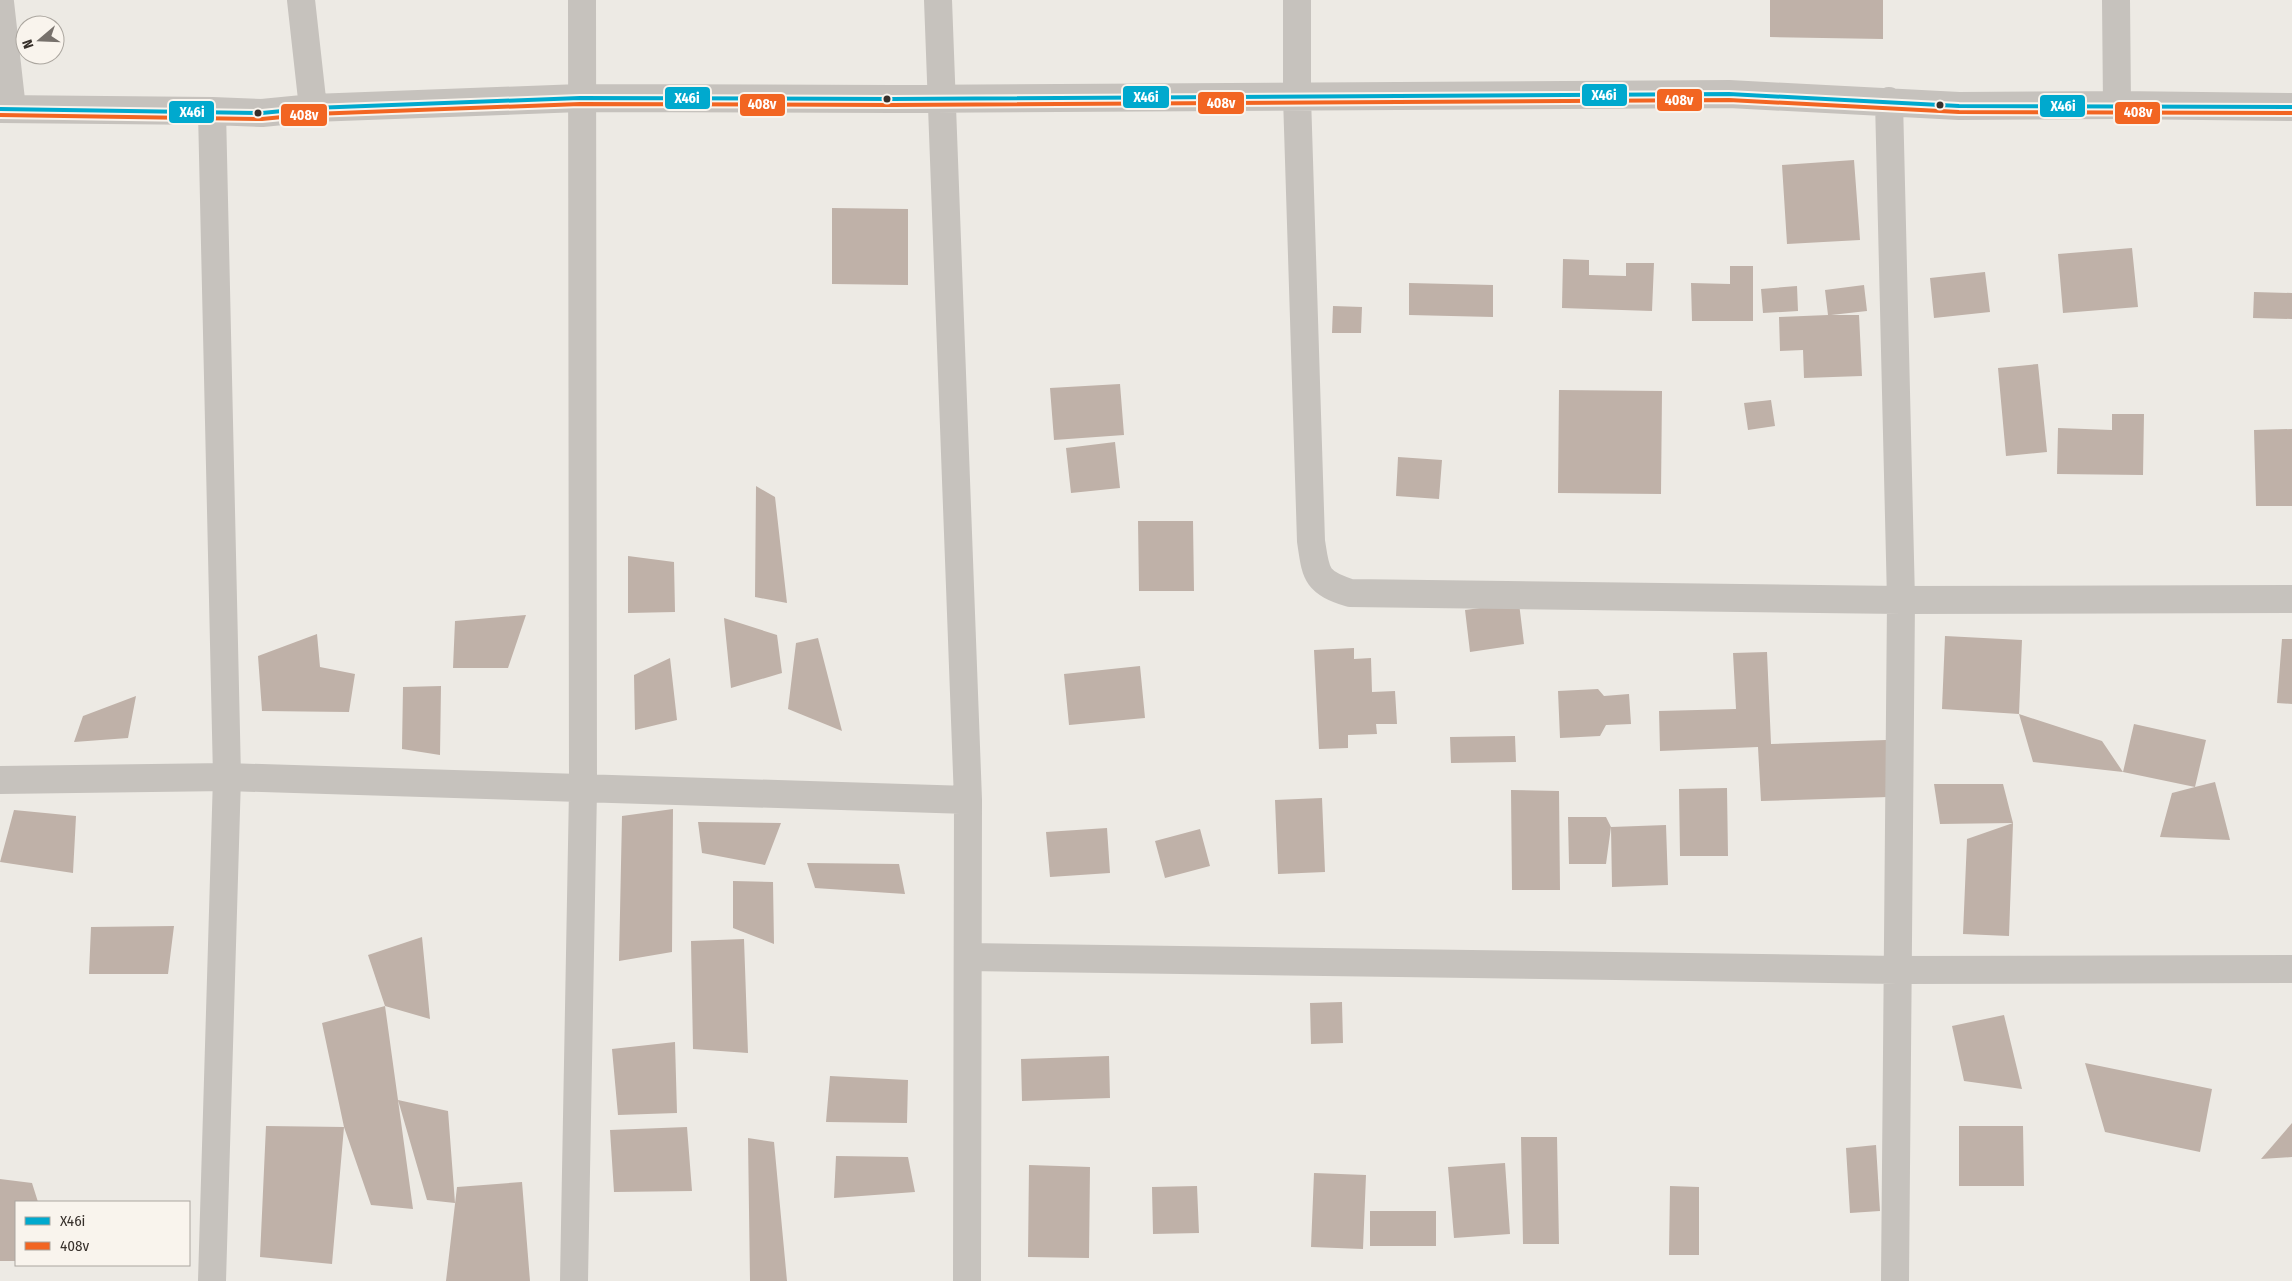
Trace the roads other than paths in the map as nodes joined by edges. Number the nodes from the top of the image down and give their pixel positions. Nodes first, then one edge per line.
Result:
1 (301, 0) edge
2 (582, 0) edge
3 (938, 0) edge
4 (1297, 0) edge
5 (2116, 0) edge
6 (0, 2) edge
7 (1297, 96) junction
8 (580, 98) junction
9 (943, 99) junction
10 (1889, 101) junction
11 (2116, 105) junction
12 (2292, 107) edge
13 (313, 108) junction
14 (6, 109) edge
15 (212, 111) junction
16 (2292, 599) edge
17 (1901, 600) junction
18 (227, 777) junction
19 (0, 780) edge
20 (583, 790) junction
21 (968, 800) junction
22 (968, 957) junction
23 (2292, 969) edge
24 (1898, 970) junction
25 (212, 1281) edge
26 (574, 1281) edge
27 (966, 1281) edge
28 (1894, 1281) edge

1 - 13 street
2 - 8 street
3 - 9 street
4 - 7 street
5 - 11 street
6 - 14 street
7 - 9 street
7 - 10 street
7 - 17 street
8 - 9 street
8 - 13 street
8 - 20 street
9 - 21 street
10 - 11 street
10 - 17 street
11 - 12 street
13 - 15 street
14 - 15 street
15 - 18 street
16 - 17 street
17 - 24 street
18 - 19 street
18 - 20 street
18 - 25 street
20 - 21 street
20 - 26 street
21 - 22 street
22 - 24 street
22 - 27 street
23 - 24 street
24 - 28 street

